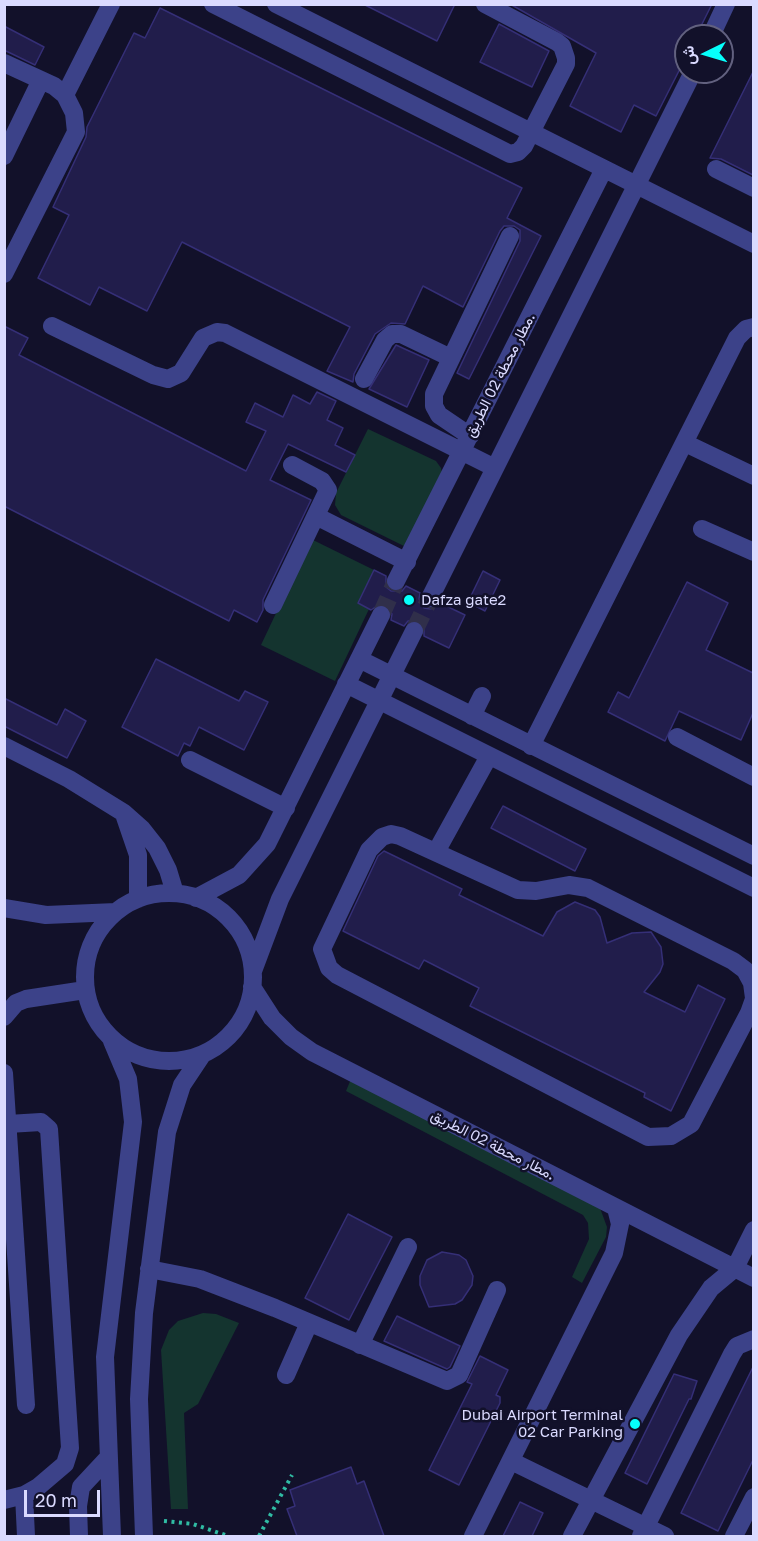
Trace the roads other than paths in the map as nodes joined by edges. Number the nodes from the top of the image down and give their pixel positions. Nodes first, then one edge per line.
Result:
1 (111, 4) edge
2 (213, 4) edge
3 (276, 4) edge
4 (485, 4) edge
5 (726, 4) edge
6 (717, 24) edge
7 (4, 63) edge
8 (40, 80) junction
9 (687, 84) edge
10 (65, 95) junction
11 (531, 132) junction
12 (4, 156) edge
13 (603, 169) junction
14 (716, 169) dead end
15 (638, 186) junction
16 (753, 188) edge
17 (510, 236) dead end
18 (753, 244) edge
19 (4, 274) edge
20 (52, 326) dead end
21 (753, 327) edge
22 (451, 358) junction
23 (364, 379) dead end
24 (685, 443) junction
25 (466, 444) junction
26 (292, 465) dead end
27 (495, 468) junction
28 (753, 476) edge
29 (316, 516) junction
30 (702, 529) dead end
31 (753, 552) edge
32 (407, 562) junction
33 (396, 581) tunnel mouth
34 (430, 598) tunnel mouth
35 (273, 605) dead end
36 (381, 615) tunnel mouth
37 (414, 631) tunnel mouth
38 (359, 659) junction
39 (391, 676) junction
40 (346, 684) junction
41 (482, 696) dead end
42 (379, 700) junction
43 (472, 716) junction
44 (677, 737) dead end
45 (4, 746) edge
46 (531, 746) junction
47 (489, 756) junction
48 (190, 760) dead end
49 (753, 777) edge
50 (286, 808) junction
51 (123, 813) junction
52 (436, 852) junction
53 (753, 856) edge
54 (753, 888) edge
55 (175, 893) junction
56 (196, 898) junction
57 (138, 899) junction
58 (4, 908) edge
59 (116, 912) junction
60 (252, 980) junction
61 (86, 990) junction
62 (753, 998) edge
63 (6, 1012) edge
64 (112, 1040) junction
65 (202, 1055) junction
66 (4, 1073) edge
67 (8, 1124) junction
68 (616, 1208) junction
69 (753, 1230) edge
70 (408, 1247) dead end
71 (735, 1268) junction
72 (149, 1269) junction
73 (753, 1278) edge
74 (497, 1290) dead end
75 (309, 1323) junction
76 (753, 1339) edge
77 (360, 1345) junction
78 (286, 1375) dead end
79 (26, 1405) dead end
80 (108, 1458) junction
81 (511, 1461) junction
82 (24, 1495) junction
83 (753, 1497) edge
84 (4, 1500) edge
85 (591, 1500) junction
86 (143, 1529) edge
87 (643, 1532) edge
88 (26, 1536) edge
89 (79, 1536) edge
90 (112, 1536) edge
91 (473, 1536) edge
92 (572, 1536) edge
93 (665, 1536) edge
94 (734, 1536) edge

1 - 10 street
2 - 11 street
3 - 11 street
4 - 11 street
5 - 6 street
7 - 8 street
8 - 10 street
8 - 12 street
9 - 15 street
10 - 19 street
11 - 13 street
13 - 15 street
13 - 25 street, مطار محطة 02 الطريق.
14 - 16 street
15 - 18 street
15 - 27 street
17 - 22 street
20 - 25 street
21 - 24 street
22 - 23 street
22 - 25 street
24 - 28 street
24 - 46 street
25 - 27 street
25 - 32 street, مطار محطة 02 الطريق.
26 - 29 street
27 - 34 street
29 - 32 street
29 - 35 street
30 - 31 street
32 - 33 street, مطار محطة 02 الطريق.
36 - 38 street
37 - 39 street
38 - 39 street
38 - 40 street
39 - 42 street
39 - 43 street
40 - 42 street
40 - 50 street
41 - 43 street
42 - 47 street
42 - 60 street
43 - 46 street
44 - 49 street
45 - 51 street
46 - 53 street
47 - 52 street
47 - 54 street
48 - 50 street
50 - 56 street
51 - 55 street
51 - 57 street
52 - 62 street
52 - 62 street
55 - 56 street
55 - 57 street
56 - 60 street
57 - 59 street
58 - 59 street
59 - 61 street
60 - 65 street
60 - 68 street, مطار محطة 02 الطريق.
61 - 63 street
61 - 64 street
64 - 65 street
64 - 80 street
65 - 72 street
66 - 67 street
67 - 79 street
67 - 82 street
68 - 71 street, مطار محطة 02 الطريق.
68 - 81 street
69 - 71 street
70 - 77 street
71 - 73 street, مطار محطة 02 الطريق.
71 - 85 street
72 - 75 street
72 - 86 street
74 - 77 street
75 - 77 street
75 - 78 street
76 - 87 street
80 - 89 street
80 - 90 street
81 - 85 street
81 - 91 street
82 - 84 street
82 - 88 street
83 - 94 street
85 - 87 street
85 - 92 street
87 - 93 street

